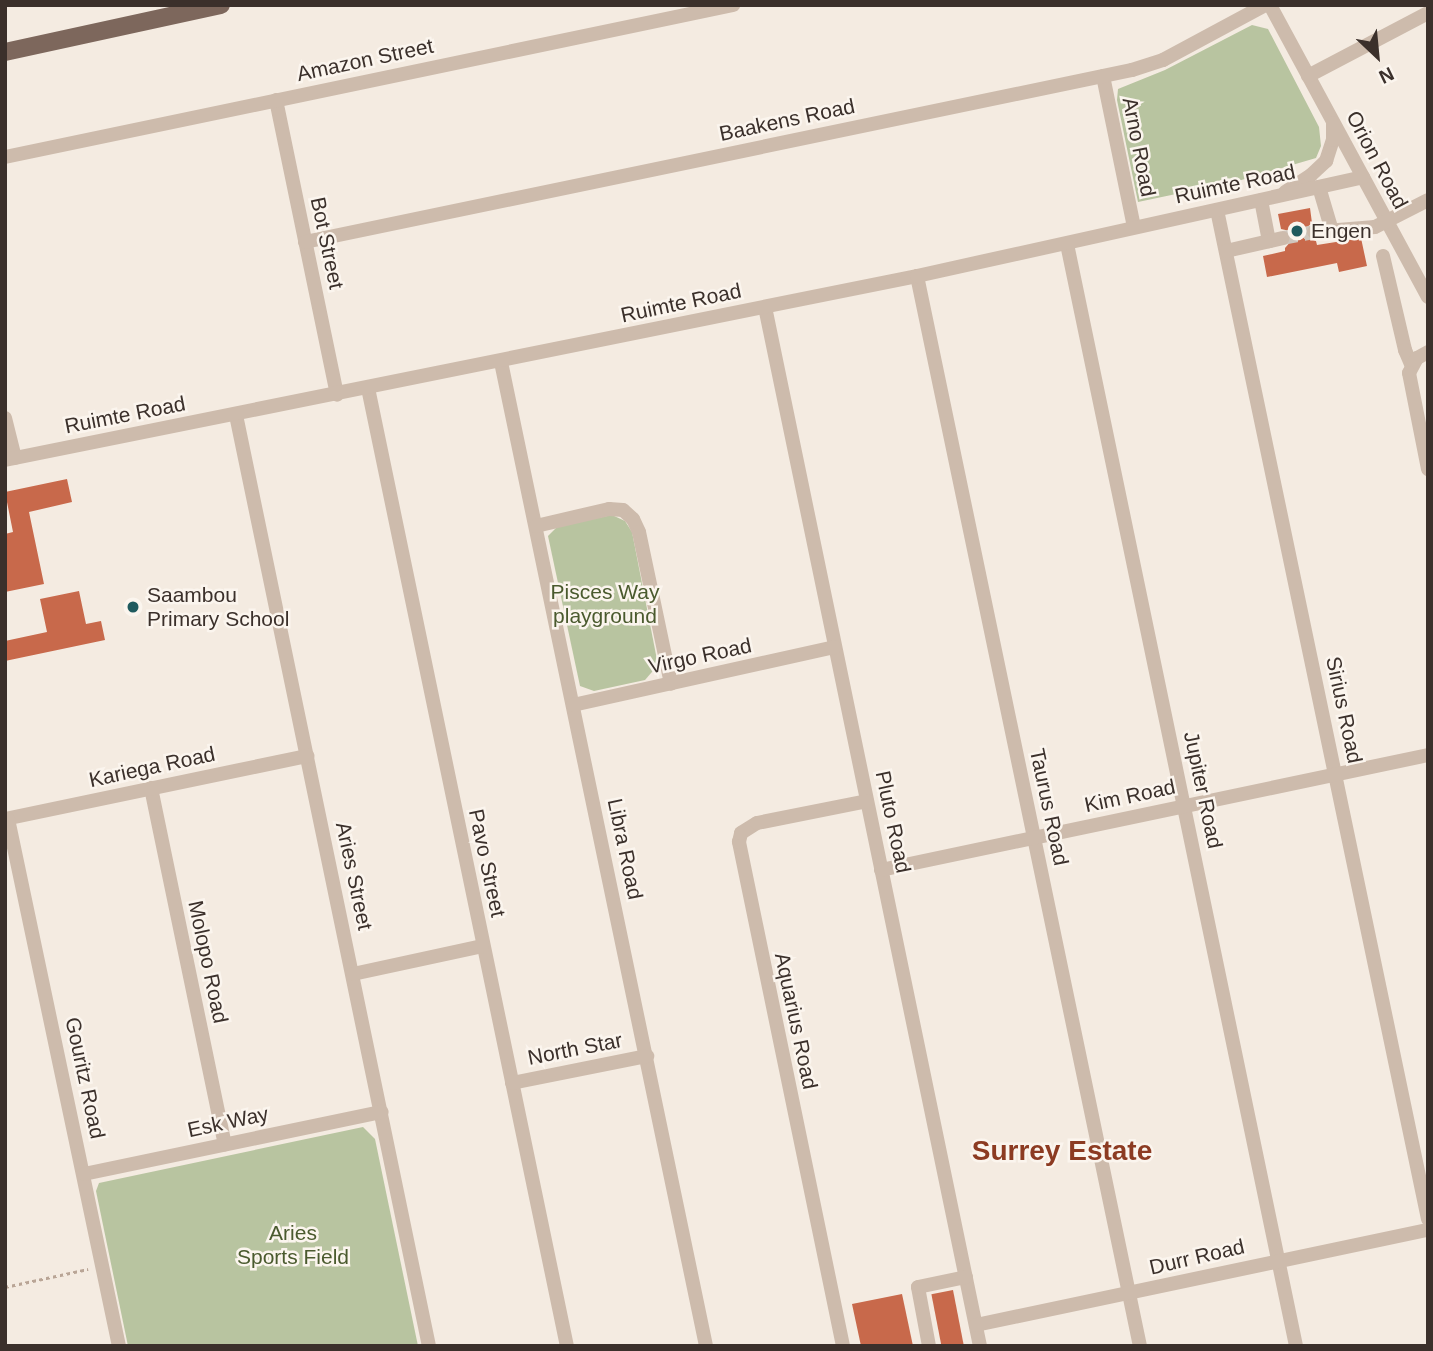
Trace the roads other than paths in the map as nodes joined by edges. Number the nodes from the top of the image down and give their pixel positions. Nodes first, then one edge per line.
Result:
1 (221, 5) edge
2 (733, 5) edge
3 (1267, 5) edge
4 (1428, 13) edge
5 (5, 52) edge
6 (1103, 76) junction
7 (1308, 76) junction
8 (275, 100) junction
9 (1333, 123) junction
10 (5, 157) edge
11 (1363, 177) junction
12 (1319, 187) junction
13 (1278, 197) junction
14 (1261, 200) junction
15 (1428, 200) edge
16 (1217, 210) junction
17 (1387, 222) junction
18 (1134, 227) junction
19 (1332, 231) junction
20 (1314, 232) tunnel mouth
21 (306, 242) junction
22 (1067, 244) junction
23 (1226, 251) junction
24 (1383, 256) dead end
25 (917, 276) junction
26 (1428, 297) edge
27 (765, 307) junction
28 (1428, 352) edge
29 (501, 362) junction
30 (1412, 364) junction
31 (368, 388) junction
32 (337, 395) junction
33 (236, 415) junction
34 (5, 418) edge
35 (10, 459) edge
36 (1428, 469) edge
37 (536, 526) junction
38 (835, 648) junction
39 (671, 684) junction
40 (573, 705) junction
41 (1428, 755) edge
42 (307, 756) junction
43 (1335, 773) junction
44 (151, 788) junction
45 (867, 801) junction
46 (1185, 806) junction
47 (7, 819) edge
48 (1034, 837) junction
49 (881, 870) junction
50 (482, 946) junction
51 (353, 974) junction
52 (647, 1056) junction
53 (512, 1083) junction
54 (382, 1112) junction
55 (225, 1144) junction
56 (84, 1174) junction
57 (1428, 1219) edge
58 (1428, 1230) edge
59 (1278, 1260) junction
60 (966, 1277) junction
61 (1130, 1293) junction
62 (976, 1325) junction
63 (119, 1346) edge
64 (429, 1346) edge
65 (567, 1346) edge
66 (706, 1346) edge
67 (842, 1346) edge
68 (929, 1346) edge
69 (980, 1346) edge
70 (1140, 1346) edge
71 (1296, 1346) edge

1 - 5 main road
2 - 8 street, Amazon Street
3 - 6 street, Baakens Road
3 - 7 street, Orion Road
4 - 7 street
6 - 18 street, Arno Road
6 - 21 street, Baakens Road
7 - 9 street, Orion Road
8 - 10 street, Amazon Street
8 - 21 street, Bot Street
9 - 11 street, Orion Road
9 - 13 street
11 - 12 street, Ruimte Road
11 - 17 street, Orion Road
12 - 13 street, Ruimte Road
12 - 19 street
13 - 14 street, Ruimte Road
14 - 16 street, Ruimte Road
14 - 23 street
15 - 17 street
16 - 18 street, Ruimte Road
16 - 23 street, Sirius Road
17 - 19 street
17 - 26 street, Orion Road
18 - 22 street, Ruimte Road
19 - 20 street
21 - 32 street, Bot Street
22 - 25 street, Ruimte Road
22 - 46 street, Jupiter Road
23 - 43 street, Sirius Road
24 - 30 street
25 - 27 street, Ruimte Road
25 - 48 street, Taurus Road
27 - 29 street, Ruimte Road
27 - 38 street, Pluto Road
28 - 30 street
29 - 31 street, Ruimte Road
29 - 37 street, Libra Road
30 - 36 street
31 - 32 street, Ruimte Road
31 - 50 street, Pavo Street
32 - 33 street, Ruimte Road
33 - 35 street, Ruimte Road
33 - 42 street, Aries Street
34 - 35 street
37 - 39 street
37 - 40 street, Libra Road
38 - 39 street, Virgo Road
38 - 45 street, Pluto Road
39 - 40 street, Virgo Road
40 - 52 street, Libra Road
41 - 43 street, Kim Road
42 - 44 street, Kariega Road
42 - 51 street, Aries Street
43 - 46 street, Kim Road
43 - 57 street, Sirius Road
44 - 47 street, Kariega Road
44 - 55 street, Molopo Road
45 - 49 street, Pluto Road
45 - 67 street, Aquarius Road
46 - 48 street, Kim Road
46 - 59 street, Jupiter Road
47 - 56 street, Gouritz Road
48 - 49 street, Kim Road
48 - 61 street, Taurus Road
49 - 60 street, Pluto Road
50 - 51 street
50 - 53 street, Pavo Street
51 - 54 street, Aries Street
52 - 53 street, North Star
52 - 66 street, Libra Road
53 - 65 street, Pavo Street
54 - 55 street, Esk Way
54 - 64 street, Aries Street
55 - 56 street, Esk Way
56 - 63 street, Gouritz Road
58 - 59 street, Durr Road
59 - 61 street, Durr Road
59 - 71 street, Jupiter Road
60 - 62 street, Pluto Road
60 - 68 street
61 - 62 street, Durr Road
61 - 70 street, Taurus Road
62 - 69 street, Pluto Road

